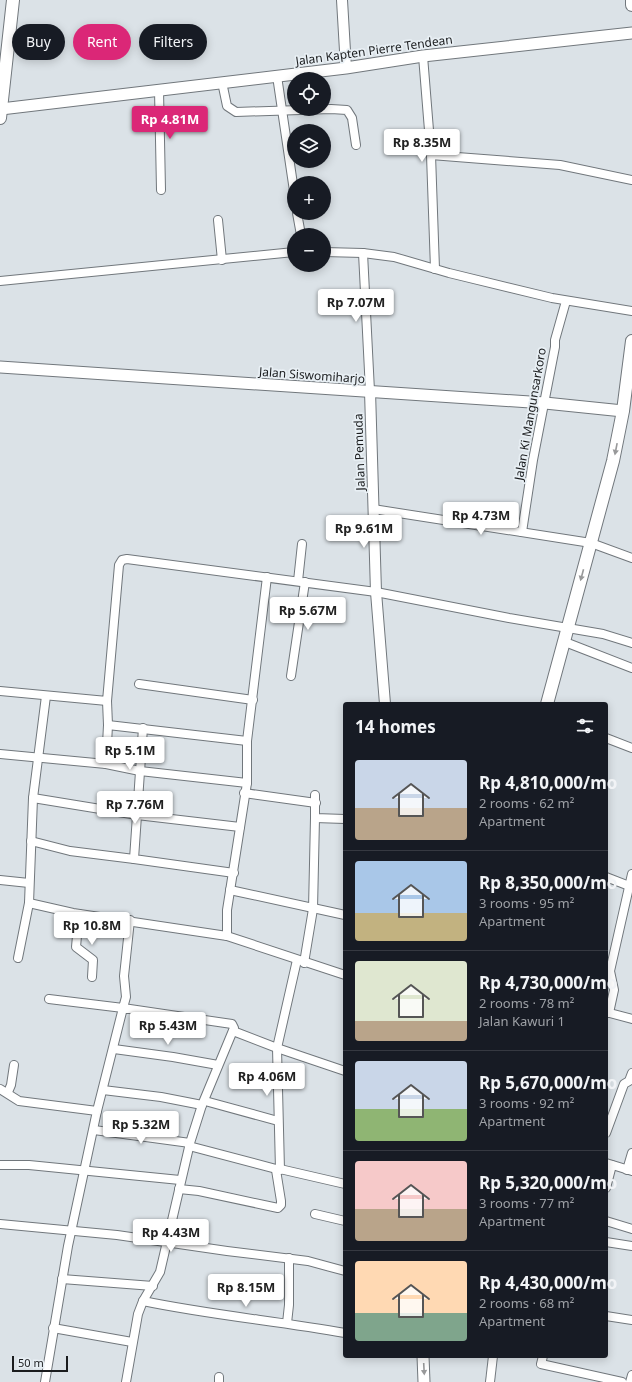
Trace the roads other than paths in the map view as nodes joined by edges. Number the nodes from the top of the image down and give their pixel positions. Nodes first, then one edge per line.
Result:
1 (7, 0) edge
2 (342, 0) edge
3 (632, 0) edge
4 (632, 5) edge
5 (13, 6) edge
6 (632, 33) edge
7 (4, 48) edge
8 (423, 56) junction
9 (346, 68) junction
10 (277, 76) junction
11 (222, 82) junction
12 (159, 90) junction
13 (282, 112) junction
14 (0, 113) edge
15 (356, 145) dead end
16 (431, 155) junction
17 (292, 176) edge
18 (632, 180) edge
19 (161, 190) dead end
20 (218, 220) dead end
21 (331, 252) edge
22 (287, 253) edge
23 (363, 253) junction
24 (222, 260) junction
25 (435, 269) junction
26 (0, 280) edge
27 (566, 302) junction
28 (632, 311) edge
29 (632, 341) edge
30 (0, 368) edge
31 (370, 391) junction
32 (545, 403) junction
33 (627, 411) edge
34 (373, 509) junction
35 (522, 532) junction
36 (591, 543) junction
37 (302, 544) dead end
38 (632, 558) edge
39 (267, 577) junction
40 (301, 582) junction
41 (376, 592) junction
42 (568, 628) junction
43 (564, 642) junction
44 (632, 643) edge
45 (632, 668) edge
46 (291, 676) dead end
47 (139, 684) dead end
48 (0, 691) edge
49 (46, 696) junction
50 (253, 700) junction
51 (107, 701) junction
52 (385, 702) edge
53 (548, 702) edge
54 (108, 725) junction
55 (143, 728) junction
56 (608, 739) edge
57 (247, 741) junction
58 (632, 748) edge
59 (0, 754) edge
60 (37, 759) junction
61 (106, 764) junction
62 (140, 771) junction
63 (247, 783) junction
64 (244, 793) junction
65 (33, 798) junction
66 (137, 815) junction
67 (315, 818) junction
68 (343, 819) edge
69 (240, 827) junction
70 (31, 840) junction
71 (134, 859) junction
72 (234, 873) junction
73 (632, 874) edge
74 (608, 878) edge
75 (0, 880) edge
76 (29, 883) junction
77 (630, 886) edge
78 (230, 890) junction
79 (29, 903) junction
80 (313, 909) junction
81 (79, 914) junction
82 (343, 915) edge
83 (130, 920) junction
84 (227, 936) junction
85 (18, 958) dead end
86 (301, 961) junction
87 (343, 974) edge
88 (92, 977) dead end
89 (48, 999) dead end
90 (123, 1008) junction
91 (608, 1013) edge
92 (632, 1019) edge
93 (233, 1030) junction
94 (277, 1048) junction
95 (114, 1049) junction
96 (14, 1065) dead end
97 (218, 1065) junction
98 (343, 1070) edge
99 (631, 1078) edge
100 (4, 1090) edge
101 (103, 1090) junction
102 (203, 1103) junction
103 (97, 1111) junction
104 (278, 1121) junction
105 (608, 1128) edge
106 (94, 1130) junction
107 (189, 1144) junction
108 (632, 1153) edge
109 (609, 1164) edge
110 (0, 1165) edge
111 (278, 1169) junction
112 (629, 1170) edge
113 (84, 1172) junction
114 (179, 1184) junction
115 (343, 1184) edge
116 (315, 1214) dead end
117 (343, 1221) edge
118 (608, 1222) edge
119 (0, 1224) edge
120 (632, 1229) edge
121 (72, 1231) junction
122 (168, 1242) junction
123 (608, 1242) edge
124 (632, 1246) edge
125 (289, 1258) junction
126 (343, 1270) edge
127 (62, 1279) junction
128 (154, 1286) junction
129 (143, 1301) junction
130 (608, 1316) edge
131 (632, 1320) edge
132 (287, 1323) junction
133 (53, 1328) junction
134 (343, 1333) edge
135 (132, 1342) junction
136 (423, 1358) edge
137 (493, 1358) edge
138 (542, 1358) edge
139 (632, 1375) edge
140 (45, 1382) edge
141 (126, 1382) edge
142 (424, 1382) edge
143 (490, 1382) edge
144 (622, 1382) edge
145 (630, 1382) edge

1 - 5 street
2 - 9 street
3 - 4 main road
5 - 7 main road
6 - 8 main road, Jalan Kapten Pierre Tendean
7 - 14 main road
8 - 9 main road, Jalan Kapten Pierre Tendean
8 - 16 street
9 - 10 main road, Jalan Kapten Pierre Tendean
10 - 11 main road, Jalan Kapten Pierre Tendean
10 - 13 street
11 - 12 main road, Jalan Kapten Pierre Tendean
11 - 13 street
12 - 14 main road, Jalan Kapten Pierre Tendean
12 - 19 street
13 - 15 street
13 - 17 street
16 - 18 street
16 - 25 street
20 - 24 street
21 - 23 street
22 - 24 street
23 - 25 street
23 - 31 street
24 - 26 street
25 - 27 street
27 - 28 street
27 - 32 street, Jalan Ki Mangunsarkoro
29 - 33 main road
30 - 31 main road, Jalan Siswomiharjo
31 - 32 main road, Jalan Siswomiharjo
31 - 34 street, Jalan Pemuda
32 - 33 main road, Jalan Siswomiharjo
32 - 35 street, Jalan Ki Mangunsarkoro
33 -> 36 main road
34 - 35 street
34 - 41 street, Jalan Pemuda
35 - 36 street
36 - 38 street
36 -> 42 main road
37 - 40 street
39 - 40 street
39 - 50 street
39 - 51 street
40 - 41 street
40 - 46 street
41 - 42 street
41 - 52 street, Jalan Pemuda
42 - 43 main road
42 - 44 street
43 - 45 street
43 - 53 main road
47 - 50 street
48 - 49 street
49 - 51 street
49 - 60 street
50 - 57 street
51 - 54 street
54 - 55 street
54 - 61 street
55 - 57 street
55 - 62 street
56 - 58 street
57 - 63 street
59 - 60 street
60 - 61 street
60 - 65 street
61 - 62 street
62 - 63 street
62 - 66 street
63 - 64 street
64 - 67 street
64 - 69 street
65 - 66 street
65 - 70 street
66 - 69 street
66 - 71 street
67 - 68 street
67 - 80 street
69 - 72 street
70 - 71 street
70 - 76 street
71 - 72 street
72 - 78 street
73 - 77 street
74 - 77 street
75 - 76 street
76 - 79 street
77 - 91 street
78 - 80 street
78 - 84 street
79 - 81 street
79 - 85 street
80 - 82 street
80 - 86 street
81 - 83 street
81 - 88 street
83 - 84 street
83 - 90 street
84 - 86 street
86 - 87 street
86 - 94 street
89 - 90 street
90 - 93 street
90 - 95 street
91 - 92 street
93 - 94 street
93 - 97 street
94 - 98 street
94 - 104 street
95 - 97 street
95 - 101 street
96 - 100 street
97 - 102 street
99 - 105 street
100 - 103 street
101 - 102 street
101 - 103 street
102 - 104 street
102 - 107 street
103 - 106 street
104 - 111 street
106 - 107 street
106 - 113 street
107 - 111 street
107 - 114 street
108 - 112 street
109 - 112 street
110 - 113 street
111 - 114 street
111 - 115 street
113 - 114 street
113 - 121 street
114 - 122 street
116 - 117 street
118 - 120 street
119 - 121 street
121 - 122 street
121 - 127 street
122 - 125 street
122 - 128 street
123 - 124 street
125 - 126 street
125 - 132 street
127 - 128 street
127 - 133 street
128 - 129 street
129 - 132 street
129 - 135 street
130 - 131 street
132 - 134 street
133 - 135 street
133 - 140 street
135 - 141 street
136 -> 142 main road
137 - 143 street
138 - 144 street
139 - 145 street

